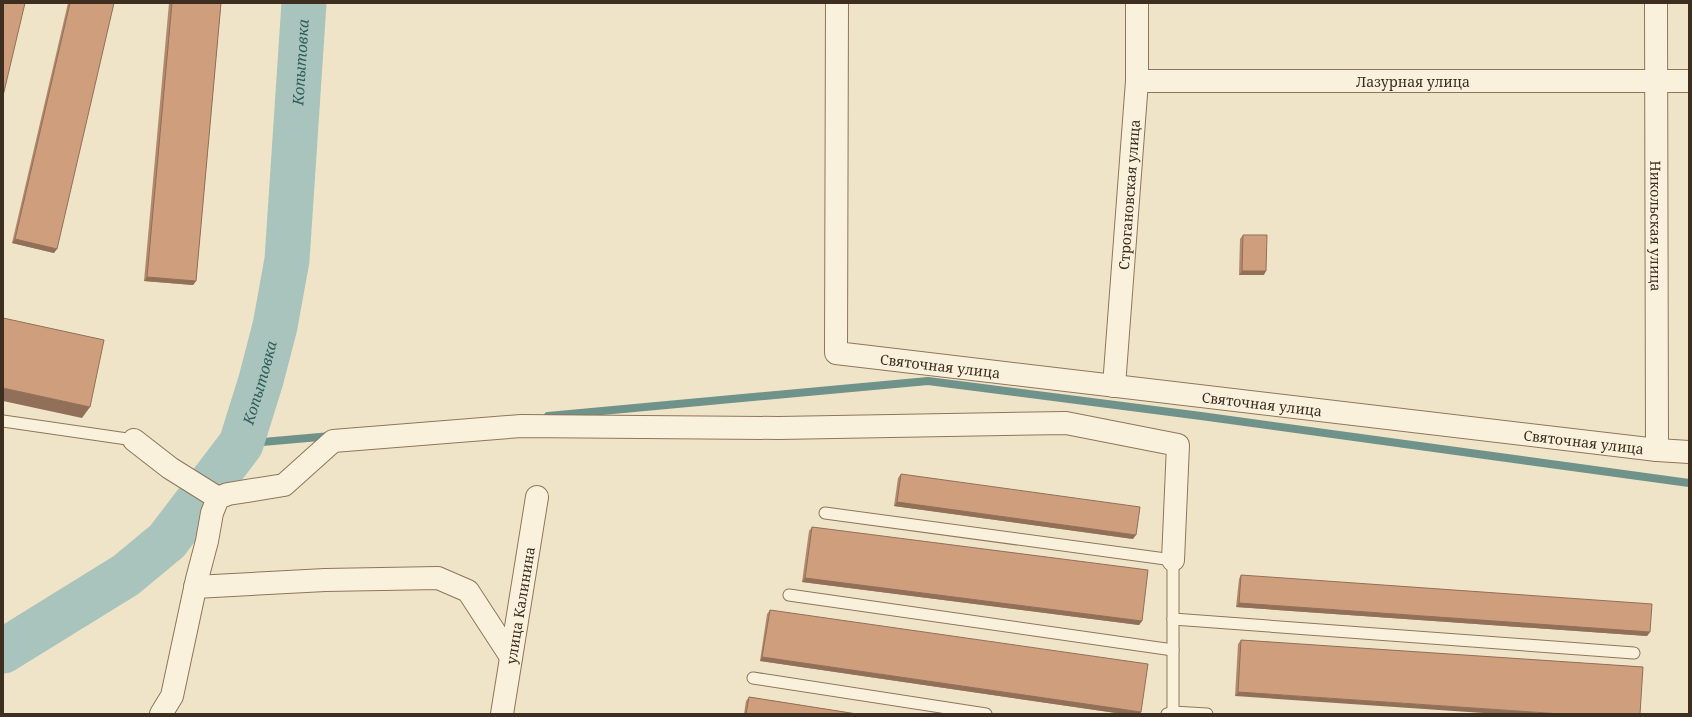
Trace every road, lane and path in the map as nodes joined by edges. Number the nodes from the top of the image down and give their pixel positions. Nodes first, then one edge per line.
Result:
1 (837, 3) edge
2 (1137, 3) edge
3 (1656, 3) edge
4 (1137, 81) junction
5 (1656, 81) junction
6 (1689, 81) edge
7 (1114, 386) junction
8 (3, 421) edge
9 (134, 440) joint
10 (1657, 450) junction
11 (1689, 452) edge
12 (537, 496) dead end
13 (218, 498) junction
14 (825, 513) dead end
15 (1172, 560) junction
16 (196, 583) junction
17 (789, 595) dead end
18 (1172, 618) junction
19 (1172, 650) junction
20 (1634, 654) dead end
21 (511, 657) junction
22 (752, 678) dead end
23 (1171, 713) edge
24 (161, 714) edge
25 (502, 714) edge
26 (986, 714) edge
27 (1207, 714) edge

1 - 7 street, Святочная улица
2 - 4 street, Строгановская улица
3 - 5 street, Никольская улица
4 - 5 street, Лазурная улица
4 - 7 street, Строгановская улица
5 - 6 street, Лазурная улица
5 - 10 street, Никольская улица
7 - 10 street, Святочная улица
8 - 9 lane
9 - 13 street
10 - 11 street, Святочная улица
12 - 21 street, улица Калинина
13 - 15 street
13 - 16 street
14 - 15 lane
15 - 18 lane
16 - 21 street
16 - 24 street
17 - 19 lane
18 - 19 lane
18 - 20 lane
19 - 23 lane
21 - 25 street, улица Калинина
22 - 26 lane
23 - 27 lane

